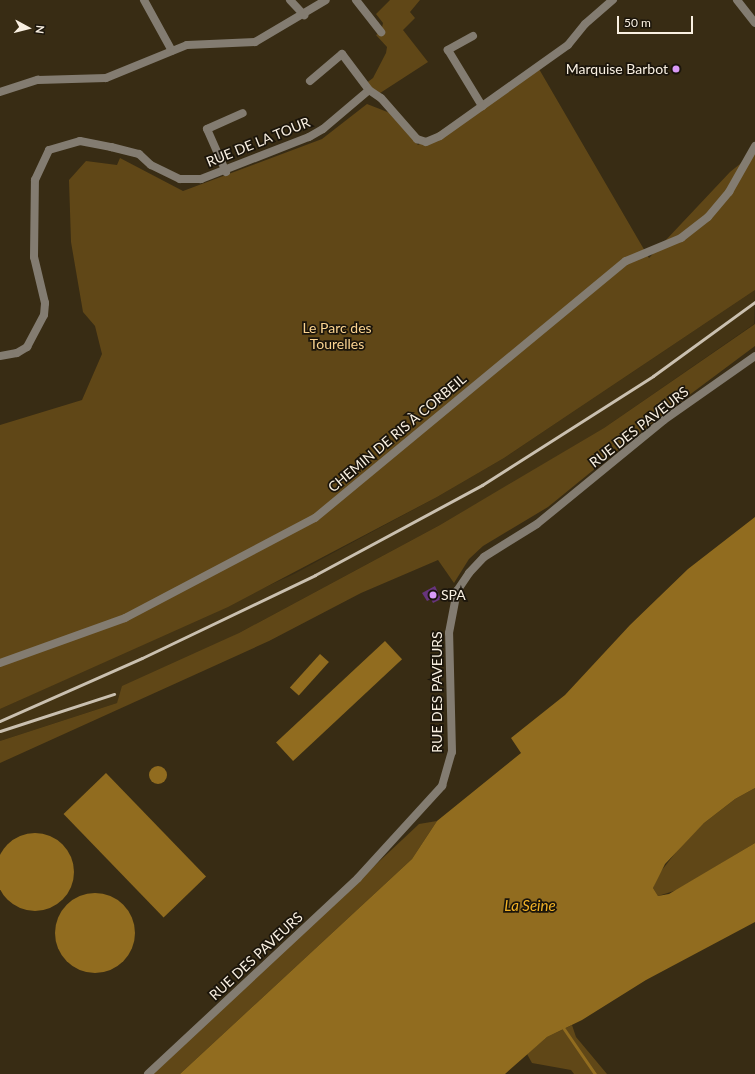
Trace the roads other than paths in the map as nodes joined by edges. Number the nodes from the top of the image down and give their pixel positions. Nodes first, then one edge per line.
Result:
1 (144, 0) edge
2 (290, 0) edge
3 (326, 0) edge
4 (356, 0) edge
5 (613, 0) edge
6 (738, 0) edge
7 (304, 15) junction
8 (755, 23) edge
9 (381, 32) dead end
10 (474, 36) dead end
11 (172, 51) junction
12 (310, 81) dead end
13 (369, 90) junction
14 (0, 92) edge
15 (482, 106) junction
16 (244, 113) dead end
17 (755, 146) edge
18 (226, 172) junction
19 (0, 356) edge
20 (755, 356) edge
21 (0, 663) edge
22 (148, 1074) edge

1 - 11 street
2 - 7 street
3 - 7 street
4 - 9 street
5 - 15 street
6 - 8 street
7 - 11 street
10 - 15 street
11 - 14 street
12 - 13 street
13 - 15 street
13 - 18 street, RUE DE LA TOUR
16 - 18 street
17 - 21 street, CHEMIN DE RIS À CORBEIL
18 - 19 street, RUE DE LA TOUR
20 - 22 street, RUE DES PAVEURS

